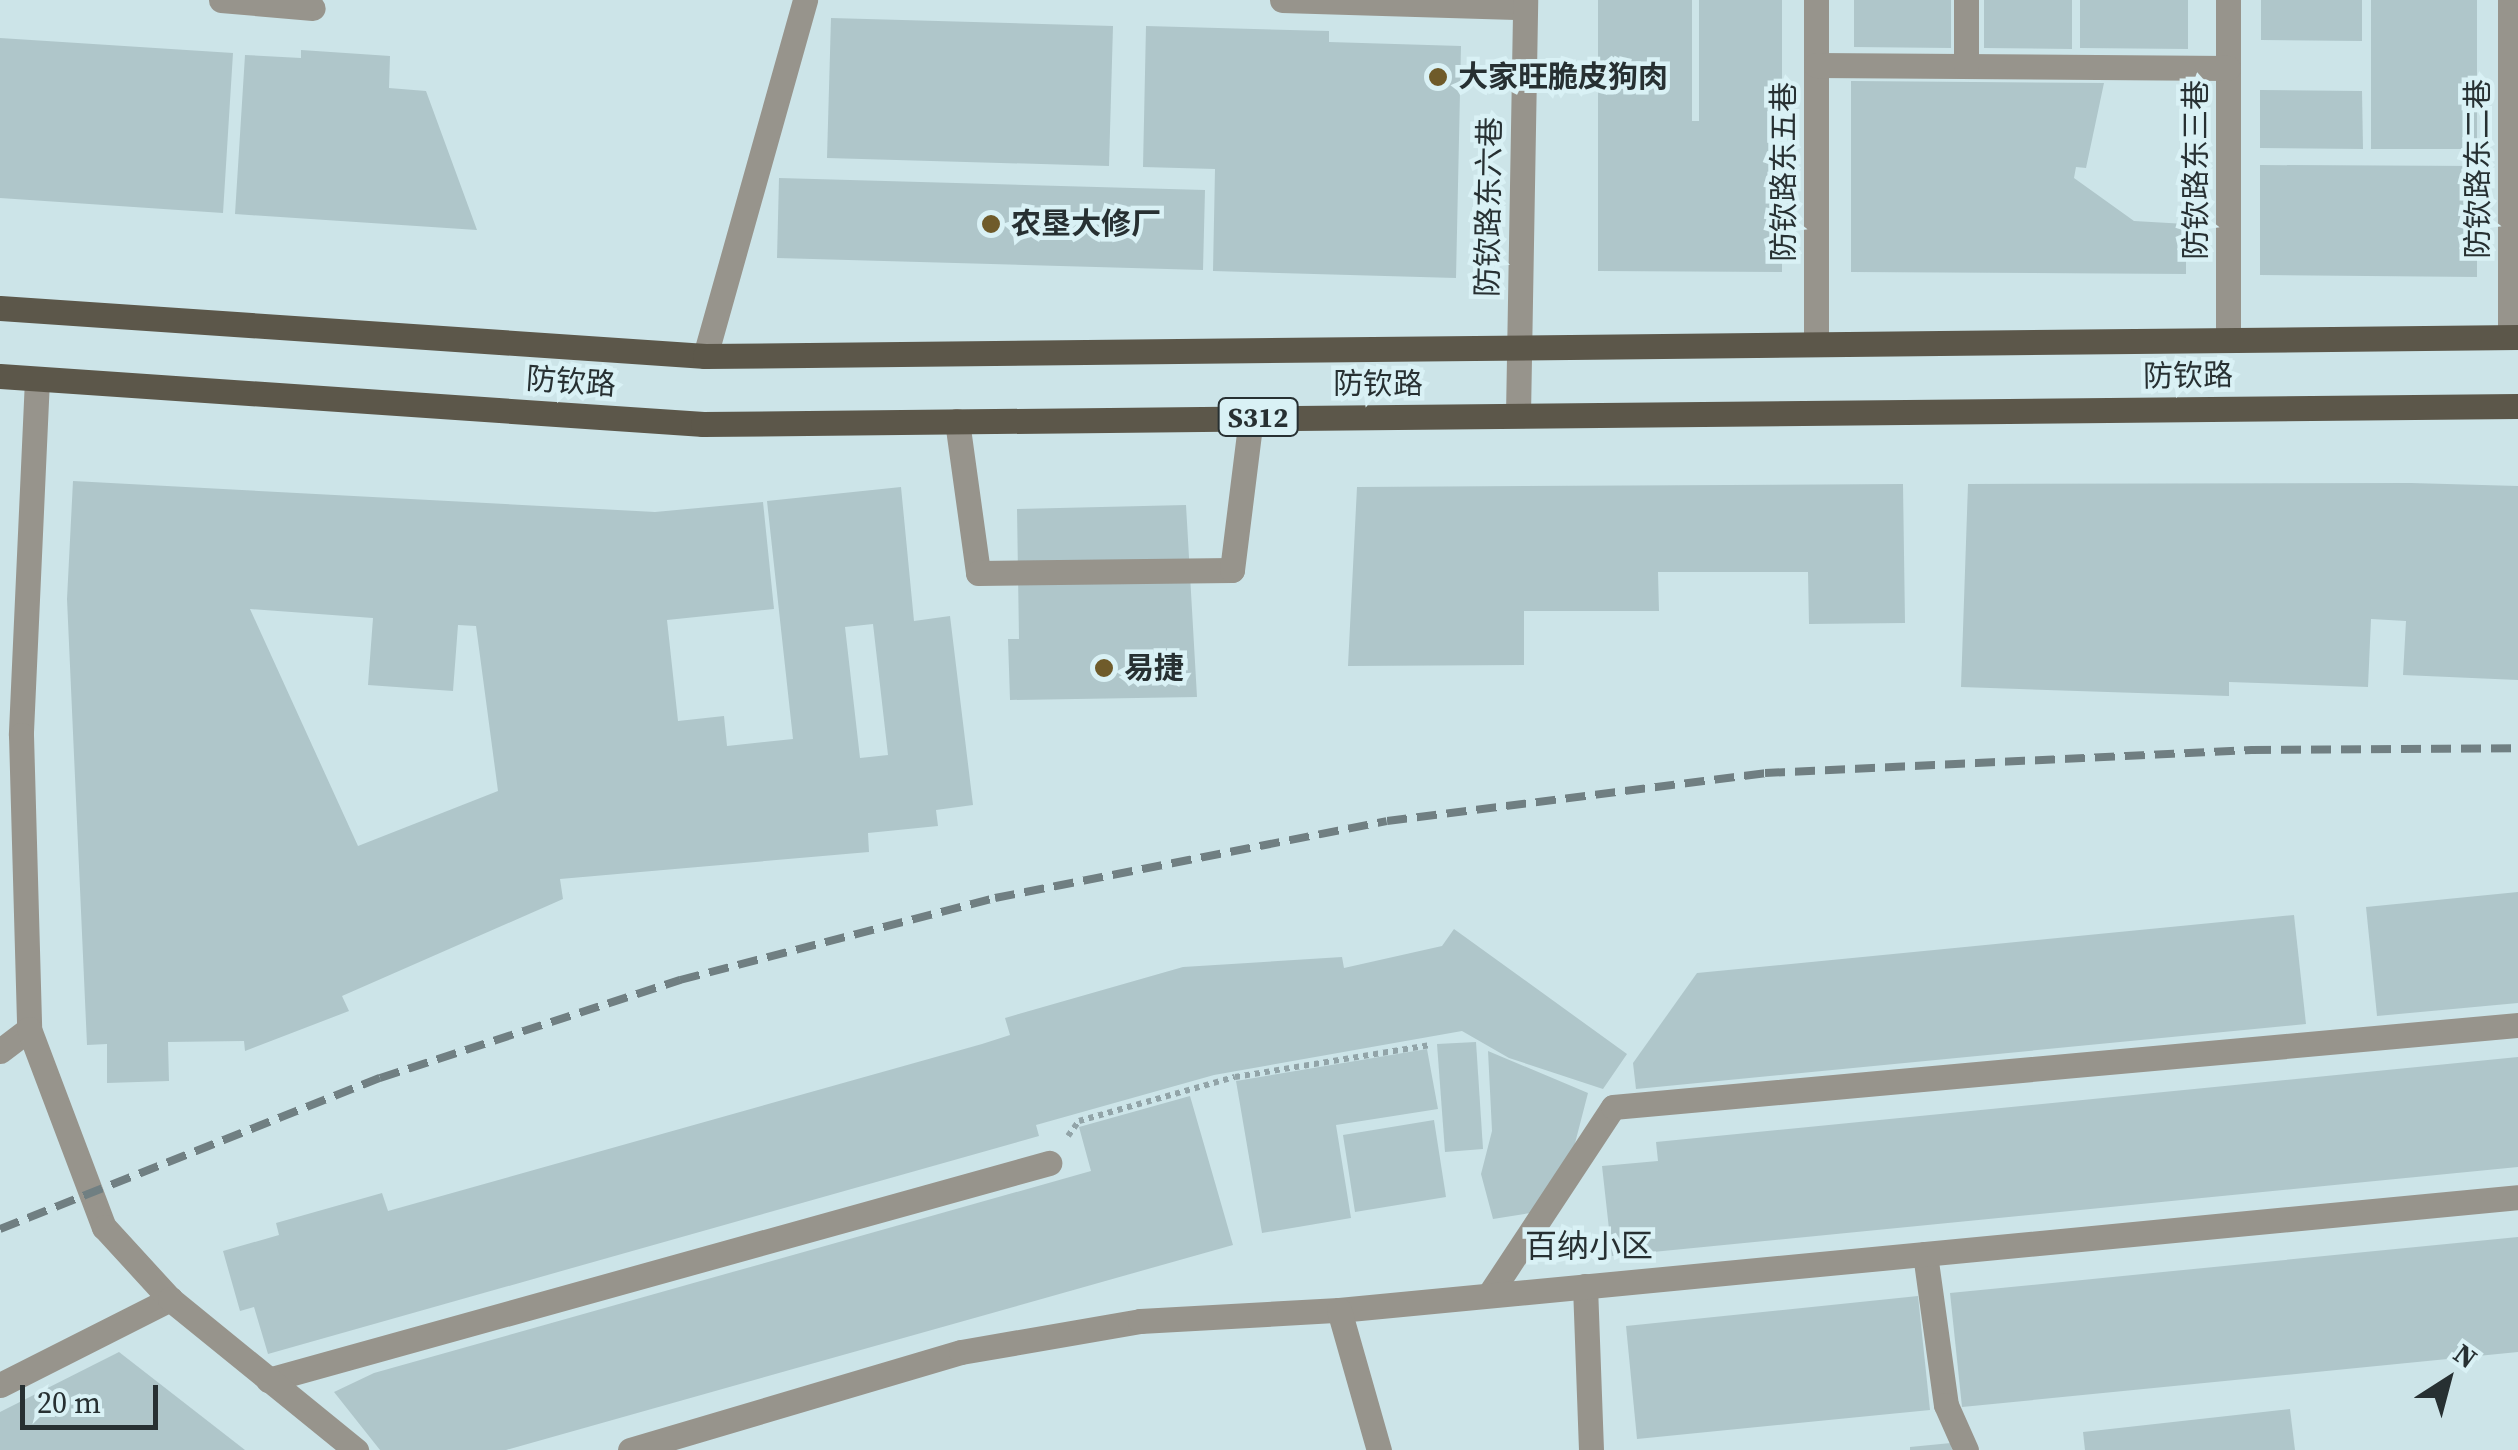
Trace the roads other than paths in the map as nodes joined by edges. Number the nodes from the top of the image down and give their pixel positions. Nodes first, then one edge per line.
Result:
1 (222, 0) edge
2 (805, 0) edge
3 (1282, 0) edge
4 (1816, 0) edge
5 (1966, 0) edge
6 (2228, 0) edge
7 (2510, 0) edge
8 (1524, 3) edge
9 (313, 8) dead end
10 (1816, 66) junction
11 (1966, 66) junction
12 (2228, 68) junction
13 (0, 308) edge
14 (2514, 337) edge
15 (2228, 340) junction
16 (1816, 344) junction
17 (1520, 346) junction
18 (704, 356) junction
19 (0, 376) edge
20 (37, 379) junction
21 (2518, 406) edge
22 (1518, 415) junction
23 (1251, 417) junction
24 (958, 421) junction
25 (10, 739) edge
26 (2518, 1025) edge
27 (30, 1029) junction
28 (0, 1051) edge
29 (1049, 1162) road end
30 (2518, 1197) edge
31 (1925, 1254) junction
32 (1585, 1286) junction
33 (1489, 1295) junction
34 (170, 1299) junction
35 (1339, 1310) junction
36 (268, 1380) junction
37 (0, 1385) edge
38 (356, 1450) edge
39 (630, 1450) edge
40 (1379, 1450) edge
41 (1590, 1450) edge
42 (1966, 1450) edge

1 - 9 street
2 - 18 street
3 - 8 street
4 - 10 street, 防钦路东五巷
5 - 11 street
6 - 12 street, 防钦路东三巷
7 - 14 street, 防钦路东二巷
8 - 17 street, 防钦路东六巷
10 - 11 street
10 - 16 street, 防钦路东五巷
11 - 12 street
12 - 15 street, 防钦路东三巷
13 - 18 main road, 防钦路 / S312
14 - 15 main road, 防钦路 / S312
15 - 16 main road, 防钦路 / S312
16 - 17 main road, 防钦路 / S312
17 - 18 main road, 防钦路 / S312
17 - 22 street, 防钦路东六巷
19 - 20 main road, 防钦路 / S312
20 - 24 main road, 防钦路 / S312
20 - 25 street
21 - 22 main road, 防钦路 / S312
22 - 23 main road, 防钦路 / S312
23 - 24 main road, 防钦路 / S312
23 - 24 street
25 - 27 street
26 - 33 street
27 - 28 street
27 - 34 street
29 - 36 street
30 - 31 street
31 - 32 street
31 - 42 street
32 - 33 street
32 - 41 street
33 - 35 street
34 - 36 street
34 - 37 street
35 - 39 street
35 - 40 street
36 - 38 street

